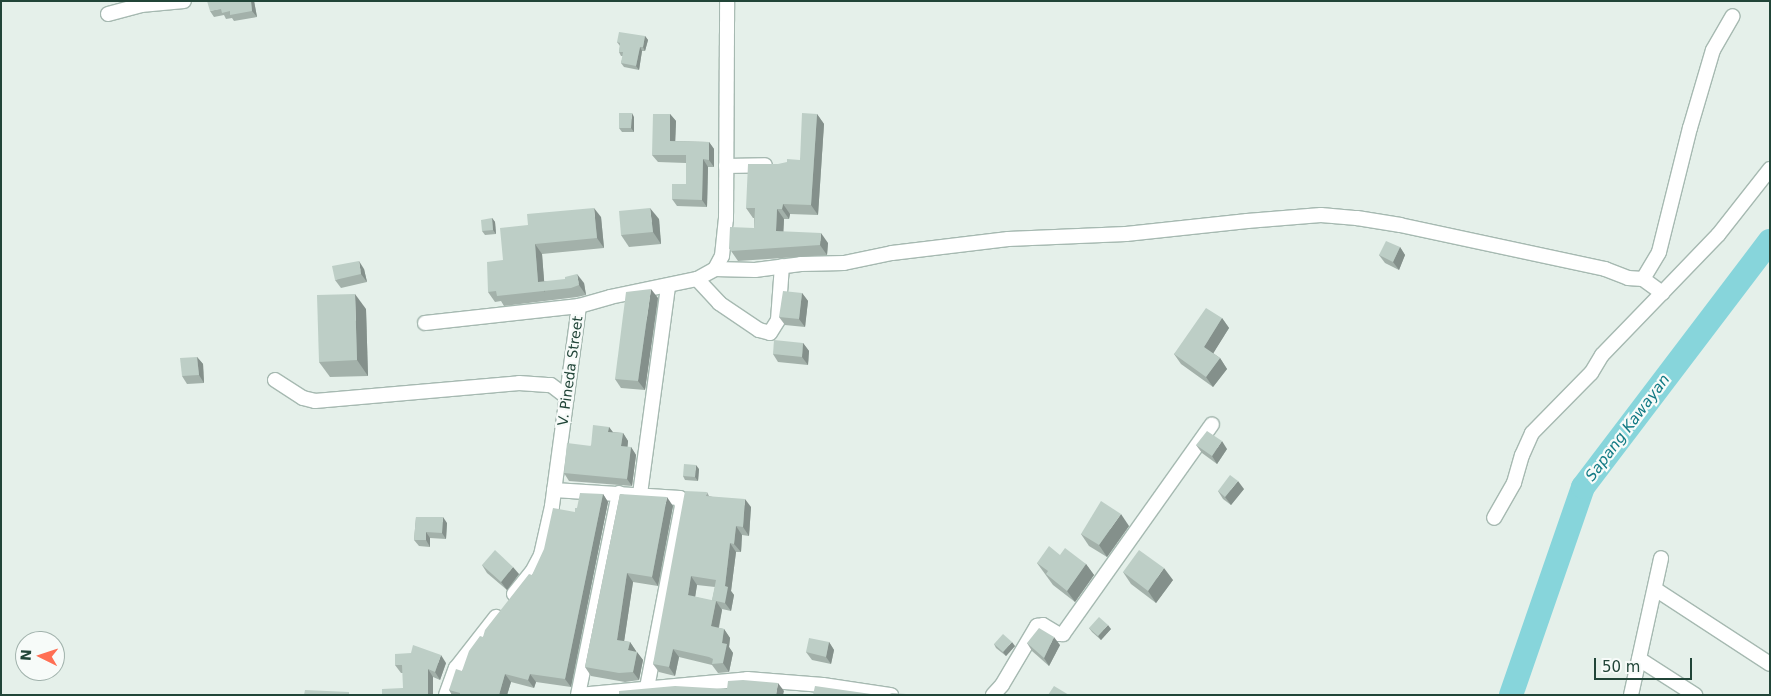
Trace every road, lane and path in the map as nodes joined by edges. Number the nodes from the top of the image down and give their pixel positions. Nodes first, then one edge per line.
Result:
1 (184, 1) edge
2 (727, 1) edge
3 (108, 14) dead end
4 (1733, 16) dead end
5 (775, 165) edge
6 (726, 166) junction
7 (1770, 169) edge
8 (782, 266) junction
9 (715, 269) junction
10 (697, 279) junction
11 (1643, 279) junction
12 (668, 287) junction
13 (1662, 293) junction
14 (579, 306) junction
15 (425, 323) dead end
16 (275, 380) dead end
17 (567, 398) junction
18 (1212, 424) dead end
19 (554, 490) junction
20 (619, 493) junction
21 (640, 494) junction
22 (1494, 518) dead end
23 (1662, 558) dead end
24 (1655, 589) junction
25 (1639, 660) junction
26 (1770, 664) edge
27 (647, 687) junction
28 (446, 695) edge
29 (579, 695) edge
30 (891, 695) edge
31 (993, 695) edge
32 (1631, 695) edge
33 (1695, 695) edge

1 - 3 street
2 - 6 street
4 - 11 street
5 - 6 street
6 - 9 street
7 - 13 street
8 - 9 street
8 - 10 street
8 - 11 street
9 - 10 street, V. Pineda Street
10 - 12 street, V. Pineda Street
11 - 13 street
12 - 14 street, V. Pineda Street
12 - 21 street
13 - 22 street
14 - 15 street
14 - 17 street, V. Pineda Street
16 - 17 street
17 - 19 street, V. Pineda Street
18 - 31 street
19 - 20 street
19 - 28 street, V. Pineda Street
20 - 21 street
20 - 29 street
21 - 27 street
23 - 24 street
24 - 25 street
24 - 26 street
25 - 32 street
25 - 33 street
27 - 29 street
27 - 30 street

